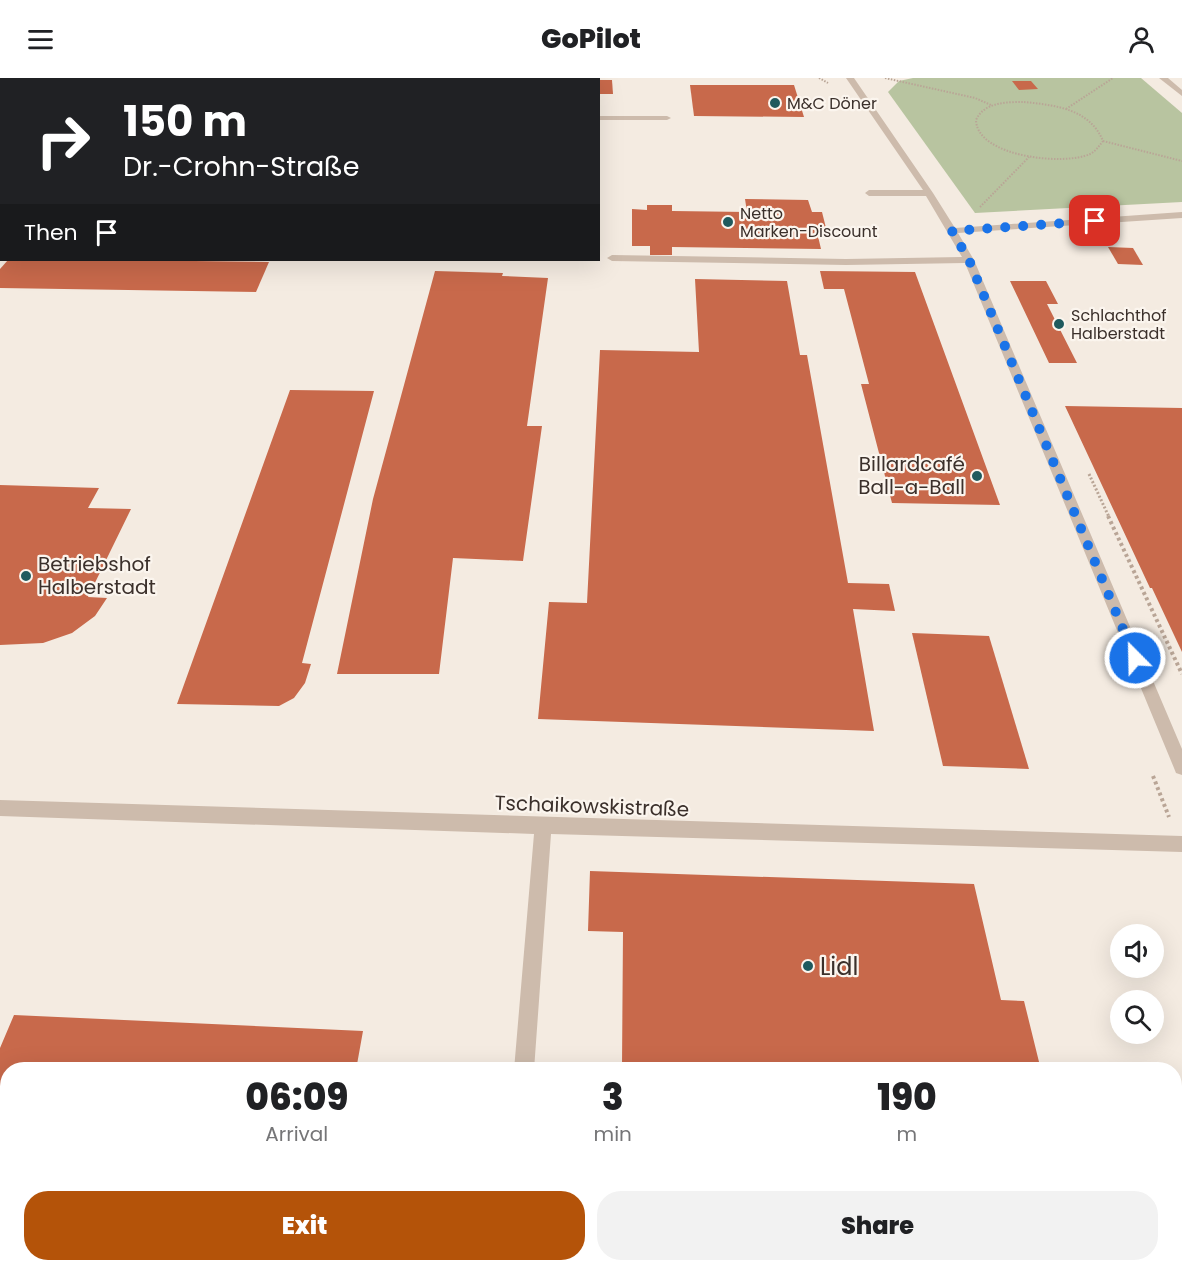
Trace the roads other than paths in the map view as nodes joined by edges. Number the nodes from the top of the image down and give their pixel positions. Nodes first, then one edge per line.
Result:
1 (850, 78) edge
2 (1162, 78) edge
3 (1182, 94) edge
4 (600, 118) edge
5 (668, 118) dead end
6 (869, 193) dead end
7 (928, 193) junction
8 (1182, 215) edge
9 (952, 231) junction
10 (612, 258) dead end
11 (969, 260) junction
12 (1182, 768) edge
13 (0, 808) edge
14 (543, 826) junction
15 (1182, 844) edge
16 (525, 1062) edge

1 - 7 street
2 - 3 street
4 - 5 street
6 - 7 street
7 - 9 street
8 - 9 street
9 - 11 street
10 - 11 street
11 - 12 street
13 - 14 street, Tschaikowskistraße
14 - 15 street, Tschaikowskistraße
14 - 16 street

